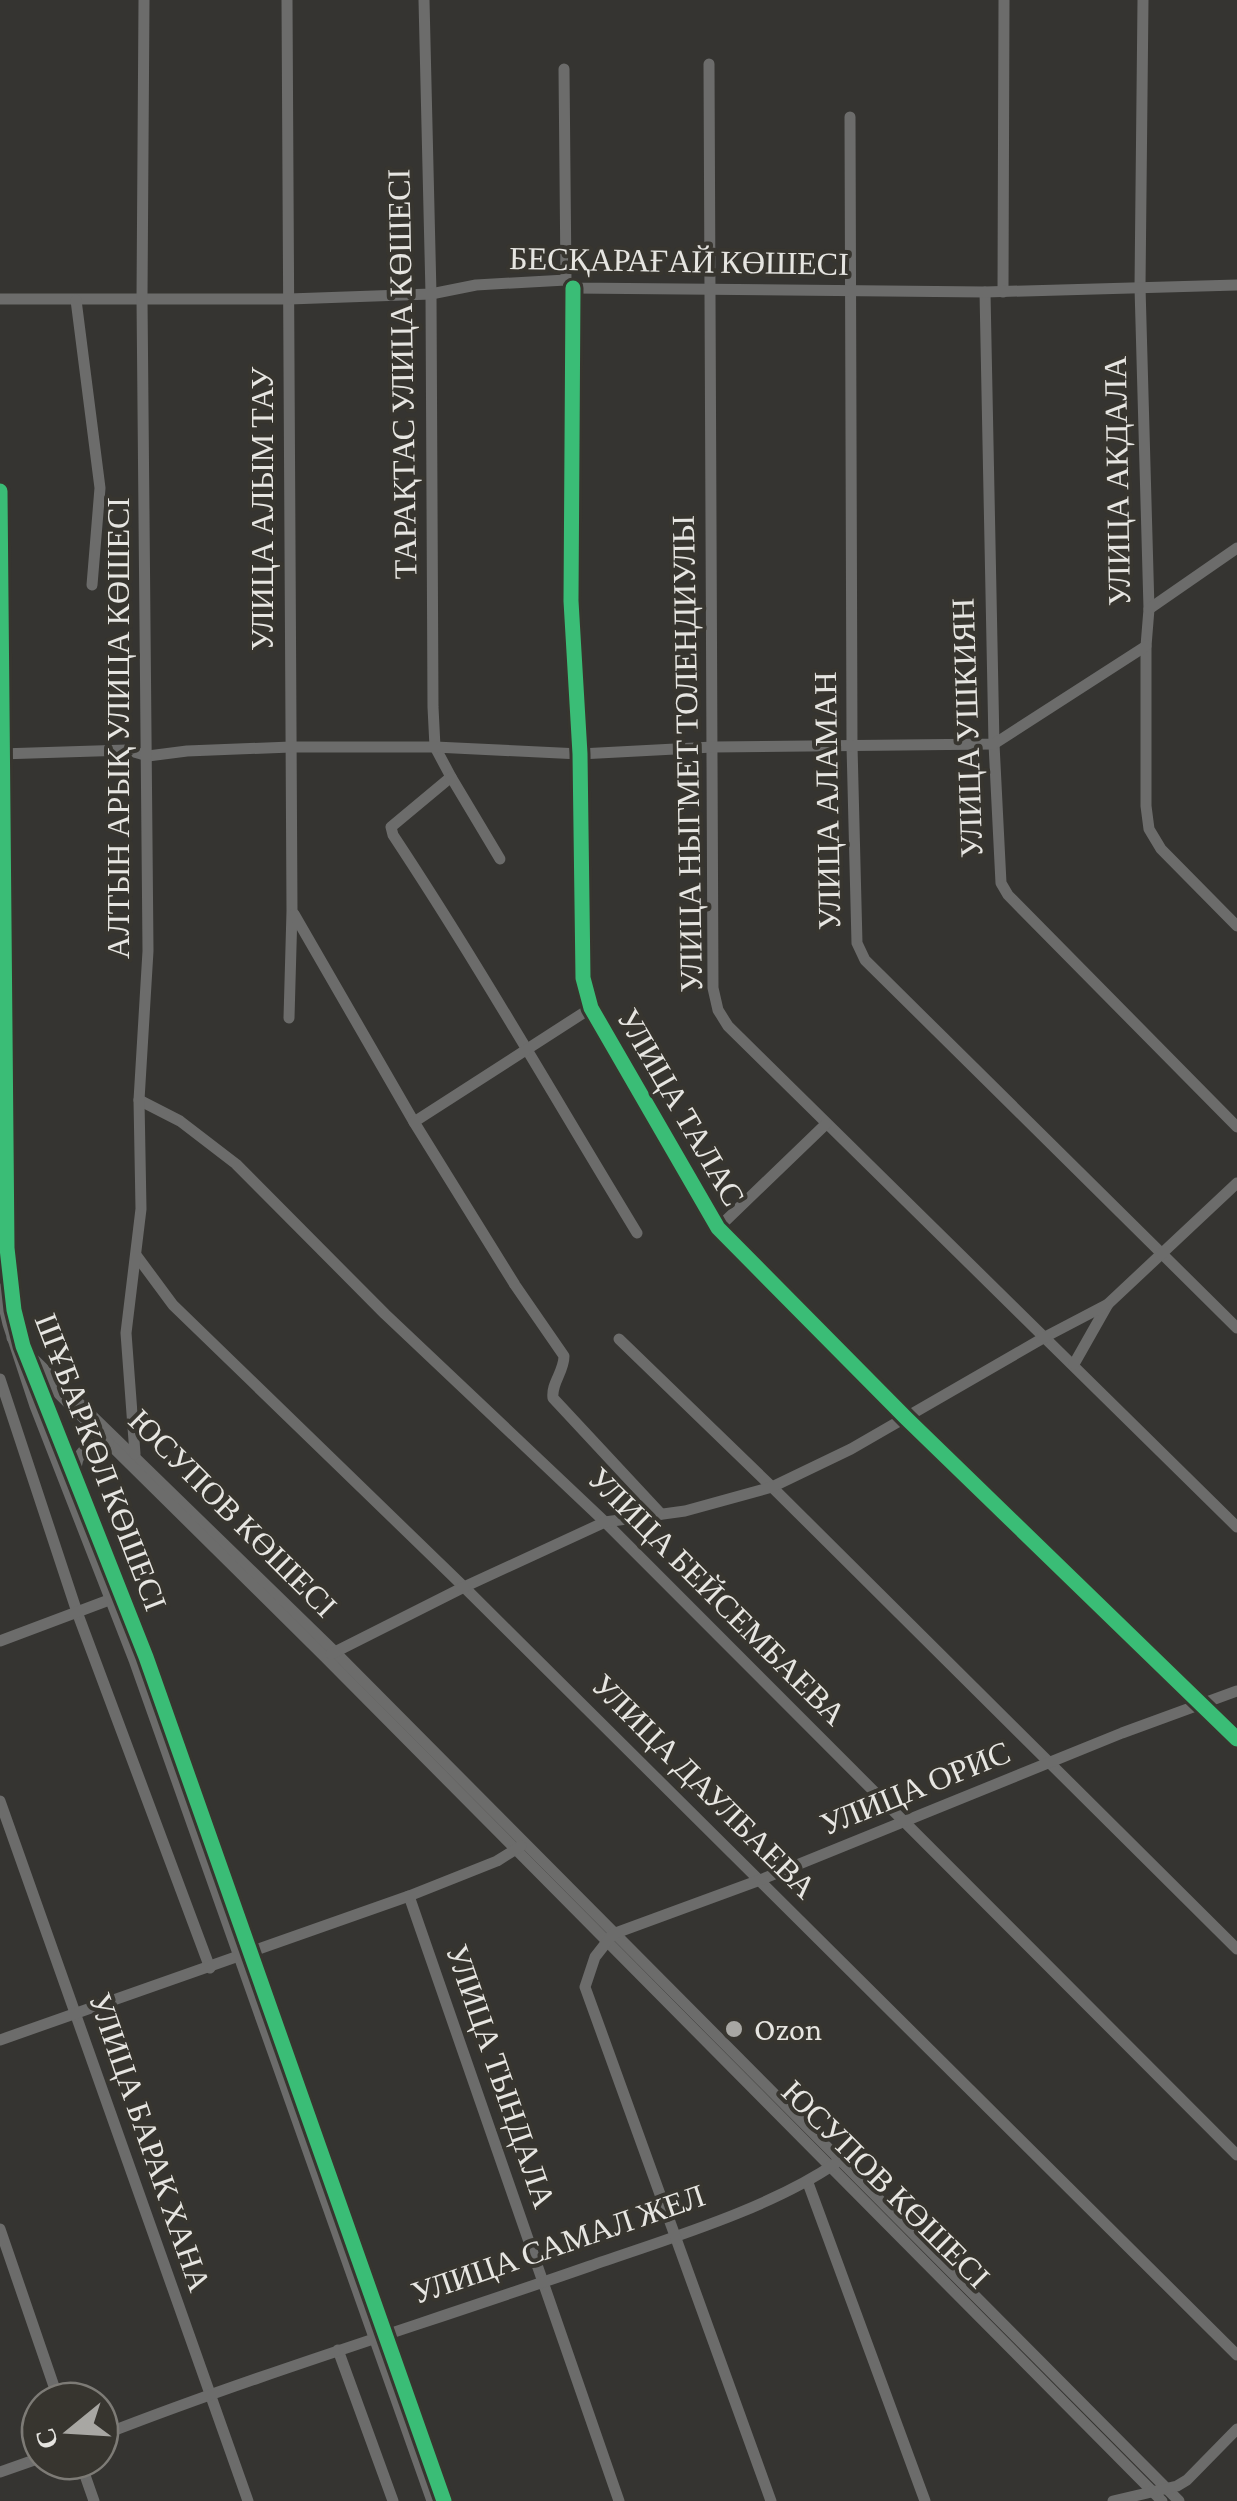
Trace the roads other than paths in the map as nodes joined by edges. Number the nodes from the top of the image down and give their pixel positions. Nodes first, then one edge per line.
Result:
1 (144, 0) edge
2 (287, 0) edge
3 (424, 0) edge
4 (1004, 0) edge
5 (1143, 0) edge
6 (709, 64) dead end
7 (564, 69) dead end
8 (850, 117) dead end
9 (569, 284) junction
10 (1237, 284) edge
11 (1140, 287) junction
12 (710, 291) junction
13 (986, 292) junction
14 (1003, 292) junction
15 (849, 293) junction
16 (430, 294) junction
17 (142, 298) junction
18 (0, 299) edge
19 (289, 299) junction
20 (76, 300) junction
21 (0, 490) edge
22 (1237, 548) edge
23 (92, 586) dead end
24 (1149, 610) junction
25 (1146, 646) junction
26 (994, 744) junction
27 (852, 746) junction
28 (291, 747) junction
29 (435, 747) junction
30 (712, 748) junction
31 (1, 754) edge
32 (580, 754) junction
33 (148, 756) junction
34 (451, 777) junction
35 (500, 859) dead end
36 (292, 910) junction
37 (1237, 926) edge
38 (592, 1008) junction
39 (290, 1018) dead end
40 (525, 1050) junction
41 (140, 1100) junction
42 (414, 1122) junction
43 (826, 1124) junction
44 (1237, 1127) edge
45 (1237, 1183) edge
46 (718, 1228) junction
47 (637, 1233) dead end
48 (136, 1255) junction
49 (1164, 1255) junction
50 (0, 1289) edge
51 (1108, 1304) junction
52 (1237, 1328) edge
53 (1045, 1337) junction
54 (620, 1339) dead end
55 (12, 1341) edge
56 (1074, 1364) junction
57 (0, 1379) edge
58 (907, 1419) junction
59 (108, 1444) junction
60 (135, 1455) junction
61 (772, 1487) junction
62 (78, 1488) junction
63 (660, 1514) junction
64 (604, 1522) junction
65 (1237, 1528) edge
66 (464, 1587) junction
67 (116, 1598) junction
68 (78, 1612) junction
69 (0, 1642) edge
70 (330, 1655) junction
71 (1237, 1691) edge
72 (1202, 1704) junction
73 (1237, 1739) edge
74 (1050, 1762) junction
75 (0, 1801) edge
76 (904, 1821) junction
77 (520, 1846) junction
78 (760, 1880) junction
79 (409, 1896) junction
80 (609, 1938) junction
81 (1237, 1949) edge
82 (244, 1956) junction
83 (210, 1968) junction
84 (76, 2014) junction
85 (0, 2040) edge
86 (1237, 2154) edge
87 (835, 2164) junction
88 (808, 2182) junction
89 (0, 2230) edge
90 (675, 2236) junction
91 (545, 2282) junction
92 (379, 2335) junction
93 (338, 2350) junction
94 (1237, 2355) edge
95 (52, 2381) edge
96 (210, 2393) junction
97 (120, 2428) edge
98 (1237, 2429) edge
99 (1151, 2490) junction
100 (1164, 2495) edge
101 (248, 2501) edge
102 (394, 2501) edge
103 (432, 2501) edge
104 (444, 2501) edge
105 (619, 2501) edge
106 (771, 2501) edge
107 (925, 2501) edge
108 (1114, 2501) edge
109 (1179, 2501) edge

1 - 17 street, АЛТЫН АРЫҚ УЛИЦА КӨШЕСІ
2 - 19 street, УЛИЦА АЛЫМ ТАУ
3 - 16 street, ТАРАҚТАС УЛИЦА КӨШЕСІ
4 - 14 street
5 - 11 street, УЛИЦА АКДАЛА
6 - 12 street, УЛИЦА НЫГМЕТ ТОЛЕНДИУЛЫ
7 - 9 street, УЛИЦА ТАЛАС
8 - 15 street, УЛИЦА АЛАМАН
9 - 12 street, БЕСҚАРАҒАЙ КӨШЕСІ
9 - 16 street, БЕСҚАРАҒАЙ КӨШЕСІ
9 - 32 street, УЛИЦА ТАЛАС
10 - 11 street, БЕСҚАРАҒАЙ КӨШЕСІ
11 - 14 street, БЕСҚАРАҒАЙ КӨШЕСІ
11 - 24 street, УЛИЦА АКДАЛА
12 - 15 street, БЕСҚАРАҒАЙ КӨШЕСІ
12 - 30 street, УЛИЦА НЫГМЕТ ТОЛЕНДИУЛЫ
13 - 14 street, БЕСҚАРАҒАЙ КӨШЕСІ
13 - 15 street, БЕСҚАРАҒАЙ КӨШЕСІ
13 - 26 street, УЛИЦА УШКИЯН
15 - 27 street, УЛИЦА АЛАМАН
16 - 19 street, БЕСҚАРАҒАЙ КӨШЕСІ
16 - 29 street, ТАРАҚТАС УЛИЦА КӨШЕСІ
17 - 19 street, БЕСҚАРАҒАЙ КӨШЕСІ
17 - 20 street, БЕСҚАРАҒАЙ КӨШЕСІ
17 - 33 street, АЛТЫН АРЫҚ УЛИЦА КӨШЕСІ
18 - 20 street, БЕСҚАРАҒАЙ КӨШЕСІ
19 - 28 street, УЛИЦА АЛЫМ ТАУ
20 - 23 street
21 - 31 street, ШҰБАРКӨЛ КӨШЕСІ
22 - 24 street
24 - 25 street, УЛИЦА АКДАЛА
25 - 26 street
25 - 37 street, УЛИЦА АКДАЛА
26 - 27 street
26 - 44 street, УЛИЦА УШКИЯН
27 - 30 street
27 - 49 street, УЛИЦА АЛАМАН
28 - 29 street
28 - 33 street
28 - 36 street, УЛИЦА АЛЫМ ТАУ
29 - 32 street
29 - 34 street
30 - 32 street
30 - 43 street, УЛИЦА НЫГМЕТ ТОЛЕНДИУЛЫ
31 - 33 street
31 - 55 street, ШҰБАРКӨЛ КӨШЕСІ
32 - 38 street, УЛИЦА ТАЛАС
33 - 41 street, АЛТЫН АРЫҚ УЛИЦА КӨШЕСІ
34 - 35 street
34 - 40 street
36 - 39 street, УЛИЦА АЛЫМ ТАУ
36 - 42 street
38 - 40 street
38 - 46 street, УЛИЦА ТАЛАС
40 - 42 street
40 - 47 street
41 - 48 street, АЛТЫН АРЫҚ УЛИЦА КӨШЕСІ
41 - 64 street, УЛИЦА БЕЙСЕМБАЕВА
42 - 63 street
43 - 46 street
43 - 53 street, УЛИЦА НЫГМЕТ ТОЛЕНДИУЛЫ
45 - 49 street
46 - 58 street, УЛИЦА ТАЛАС
48 - 60 street, АЛТЫН АРЫҚ УЛИЦА КӨШЕСІ
48 - 66 street, УЛИЦА ДАУЛБАЕВА
49 - 51 street
49 - 52 street, УЛИЦА АЛАМАН
50 - 55 street, ШҰБАРКӨЛ КӨШЕСІ
51 - 53 street
51 - 56 street
53 - 56 street, УЛИЦА НЫГМЕТ ТОЛЕНДИУЛЫ
53 - 58 street
54 - 61 street
55 - 59 street, ЮСУПОВ КӨШЕСІ
55 - 60 street, ЮСУПОВ КӨШЕСІ
55 - 62 street, ШҰБАРКӨЛ КӨШЕСІ
55 - 67 street, ШҰБАРКӨЛ КӨШЕСІ
56 - 65 street, УЛИЦА НЫГМЕТ ТОЛЕНДИУЛЫ
57 - 68 street
58 - 61 street
58 - 72 street, УЛИЦА ТАЛАС
59 - 62 street
59 - 70 street, ЮСУПОВ КӨШЕСІ
60 - 70 street, ЮСУПОВ КӨШЕСІ
61 - 63 street
61 - 74 street
62 - 67 street, ШҰБАРКӨЛ КӨШЕСІ
63 - 64 street
64 - 66 street
64 - 76 street, УЛИЦА БЕЙСЕМБАЕВА
66 - 70 street
66 - 78 street, УЛИЦА ДАУЛБАЕВА
67 - 68 street
67 - 82 street, ШҰБАРКӨЛ КӨШЕСІ
68 - 69 street
68 - 83 street
70 - 77 street, ЮСУПОВ КӨШЕСІ
71 - 72 street, УЛИЦА ОРИС
72 - 73 street, УЛИЦА ТАЛАС
72 - 74 street, УЛИЦА ОРИС
74 - 76 street, УЛИЦА ОРИС
74 - 81 street
75 - 84 street, УЛИЦА БАРАК ХАНА
76 - 78 street, УЛИЦА ОРИС
76 - 86 street, УЛИЦА БЕЙСЕМБАЕВА
77 - 79 street
77 - 80 street, ЮСУПОВ КӨШЕСІ
78 - 80 street, УЛИЦА ОРИС
78 - 94 street, УЛИЦА ДАУЛБАЕВА
79 - 82 street
79 - 91 street, УЛИЦА ТЫНДАЛА
80 - 87 street, ЮСУПОВ КӨШЕСІ
80 - 90 street
82 - 83 street
82 - 92 street, ШҰБАРКӨЛ КӨШЕСІ
83 - 84 street
84 - 85 street
84 - 96 street, УЛИЦА БАРАК ХАНА
87 - 88 street, УЛИЦА САМАЛ ЖЕЛ
87 - 99 street, ЮСУПОВ КӨШЕСІ
87 - 100 street, ЮСУПОВ КӨШЕСІ
88 - 90 street, УЛИЦА САМАЛ ЖЕЛ
88 - 107 street
89 - 95 street
90 - 91 street, УЛИЦА САМАЛ ЖЕЛ
90 - 106 street
91 - 92 street, УЛИЦА САМАЛ ЖЕЛ
91 - 105 street, УЛИЦА ТЫНДАЛА
92 - 93 street, УЛИЦА САМАЛ ЖЕЛ
92 - 103 street
92 - 104 street
93 - 96 street, УЛИЦА САМАЛ ЖЕЛ
93 - 102 street
96 - 97 street, УЛИЦА САМАЛ ЖЕЛ
96 - 101 street, УЛИЦА БАРАК ХАНА
98 - 100 street
99 - 100 street
99 - 108 street
100 - 109 street, ЮСУПОВ КӨШЕСІ

